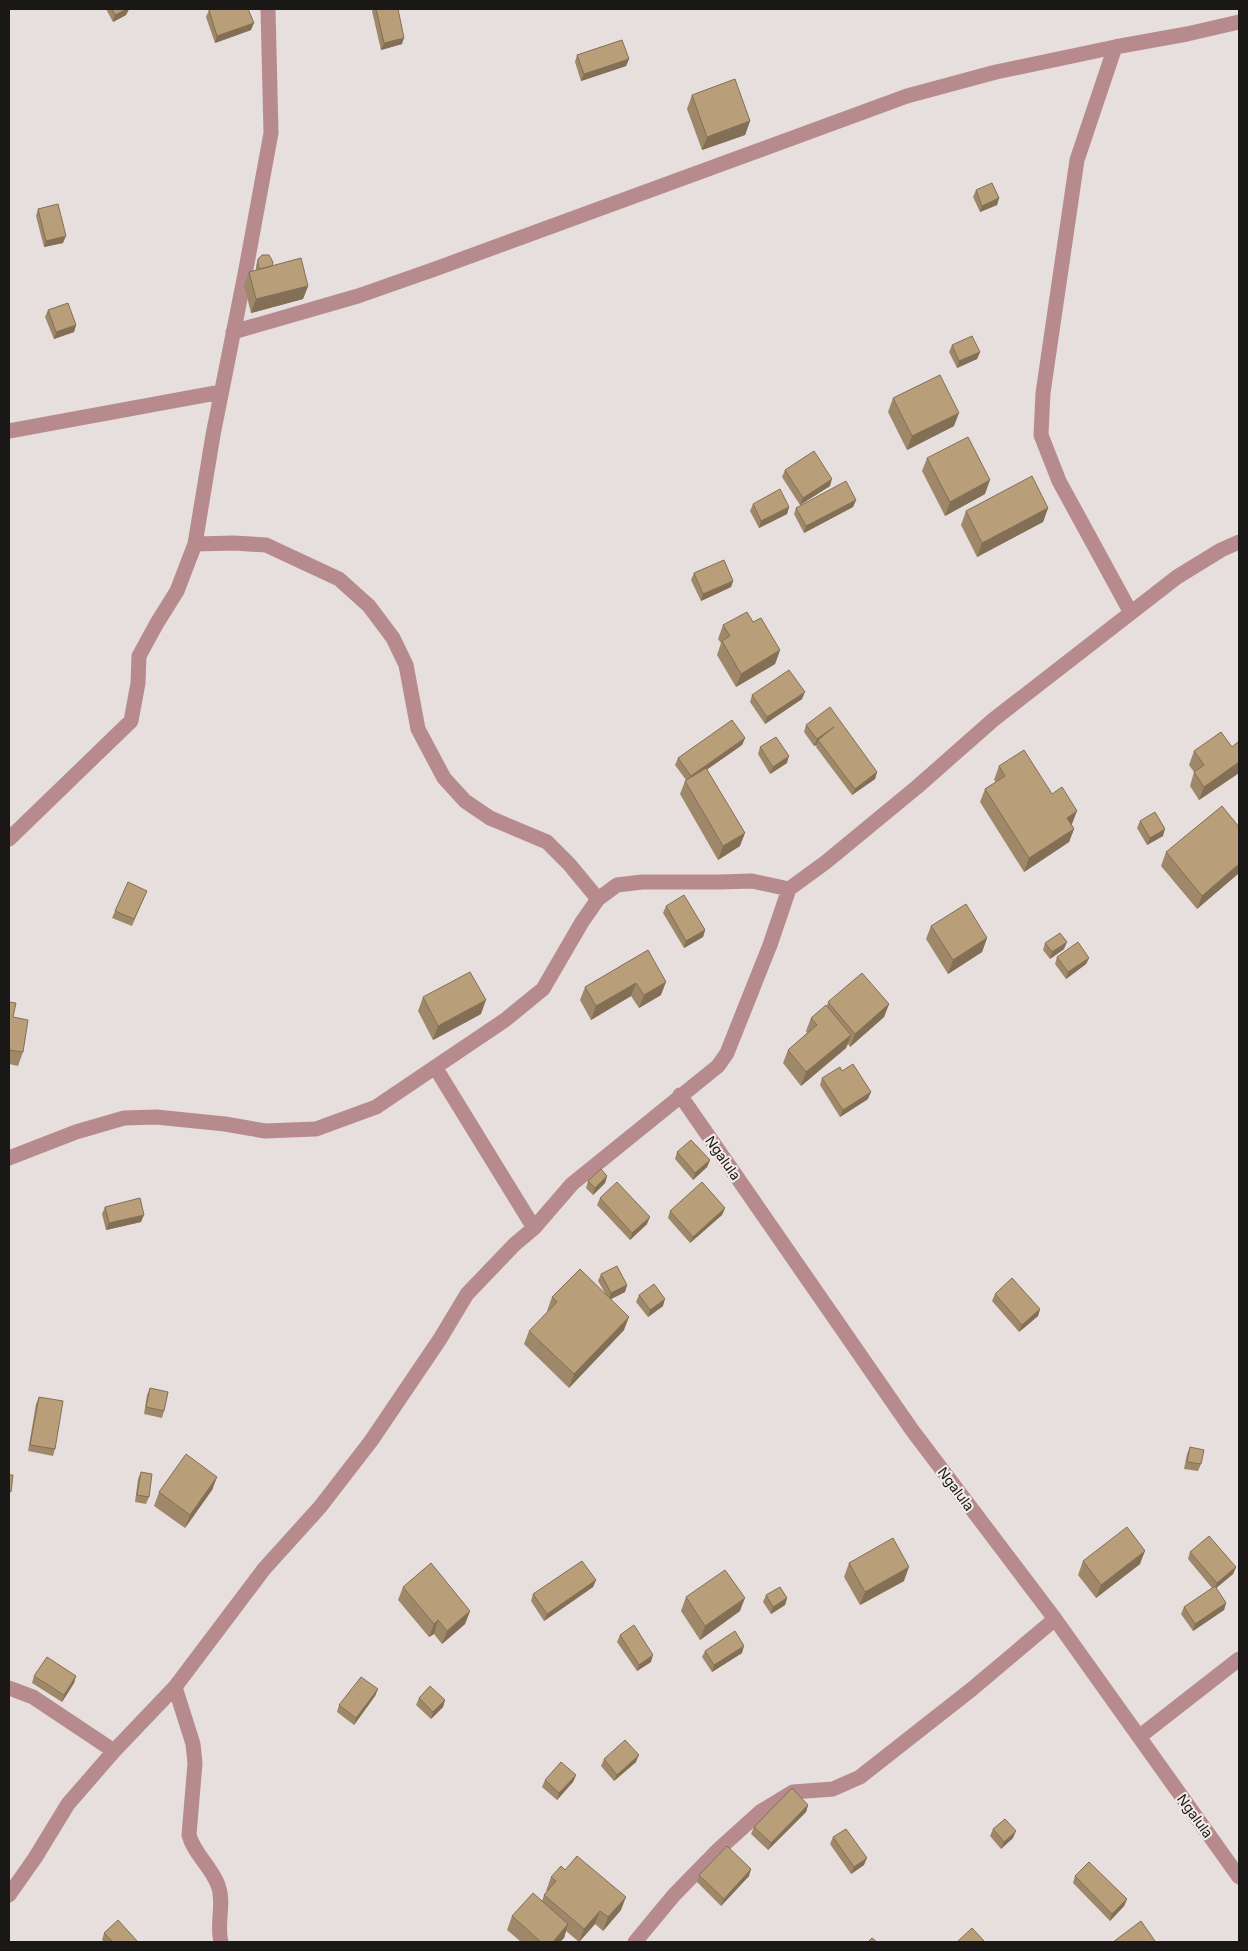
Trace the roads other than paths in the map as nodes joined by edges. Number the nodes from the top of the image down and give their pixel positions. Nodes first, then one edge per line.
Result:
1 (268, 9) edge
2 (1239, 22) edge
3 (1115, 47) junction
4 (233, 332) junction
5 (221, 392) junction
6 (9, 431) edge
7 (1239, 542) edge
8 (195, 544) junction
9 (1131, 613) junction
10 (9, 839) edge
11 (789, 889) junction
12 (598, 899) junction
13 (435, 1067) junction
14 (680, 1095) junction
15 (9, 1158) edge
16 (534, 1228) junction
17 (1055, 1619) junction
18 (1239, 1660) edge
19 (175, 1687) junction
20 (9, 1688) edge
21 (1139, 1737) junction
22 (114, 1750) junction
23 (1239, 1877) edge
24 (9, 1895) edge
25 (221, 1942) edge
26 (635, 1942) edge

1 - 4 street
2 - 3 street
3 - 4 street
3 - 9 street
4 - 5 street
5 - 6 street
5 - 8 street
7 - 9 street
8 - 10 street
8 - 12 street
9 - 11 street
11 - 12 street
11 - 14 street
12 - 13 street
13 - 15 street
13 - 16 street
14 - 16 street
14 - 17 street, Ngalula
16 - 19 street
17 - 21 street, Ngalula
17 - 26 street
18 - 21 street
19 - 22 street
19 - 25 street
20 - 22 street
21 - 23 street, Ngalula
22 - 24 street

